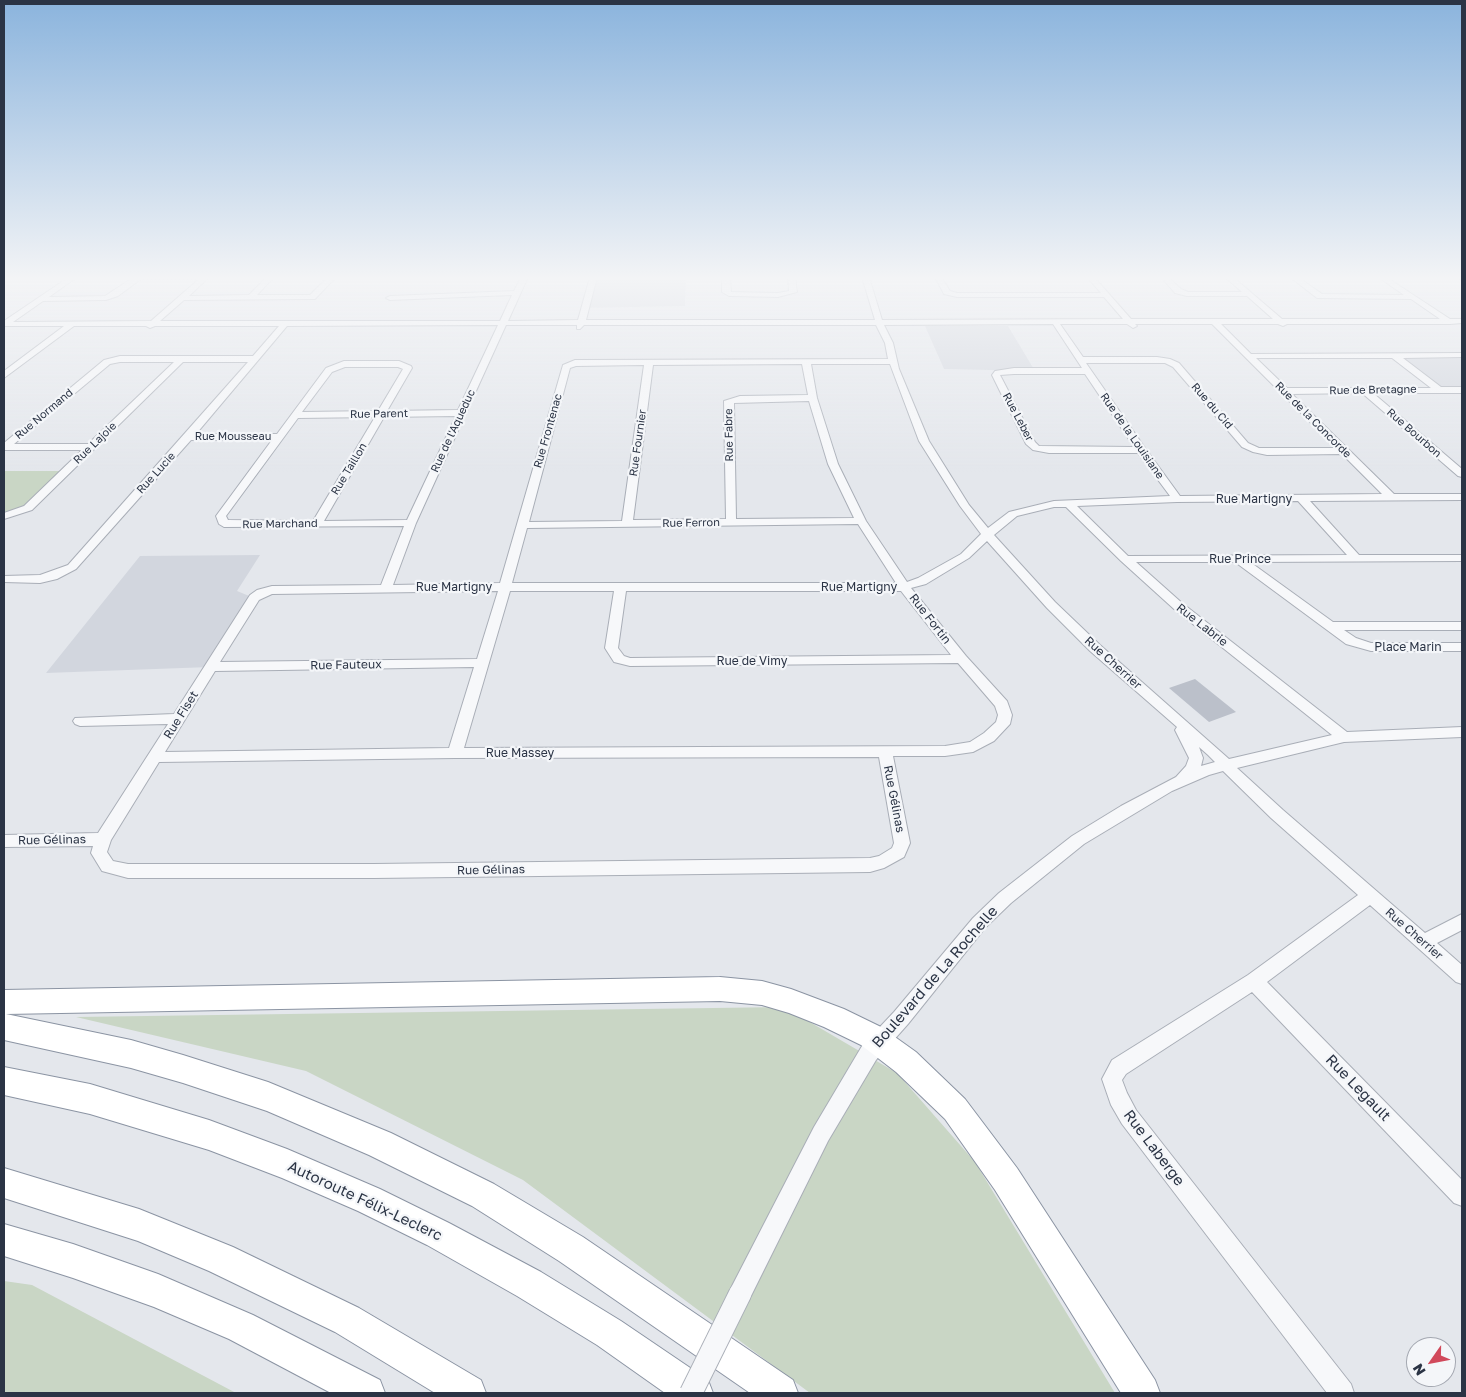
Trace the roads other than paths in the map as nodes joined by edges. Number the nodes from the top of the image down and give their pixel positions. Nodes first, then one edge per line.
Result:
1 (48, 342) edge
2 (270, 342) edge
3 (494, 342) edge
4 (889, 342) edge
5 (1069, 342) edge
6 (1235, 342) edge
7 (1394, 355) junction
8 (1462, 355) edge
9 (1250, 356) junction
10 (181, 359) junction
11 (256, 359) junction
12 (1080, 360) junction
13 (893, 361) junction
14 (4, 362) edge
15 (20, 362) junction
16 (649, 362) junction
17 (806, 362) junction
18 (1088, 371) junction
19 (4, 375) edge
20 (1438, 389) junction
21 (1462, 390) edge
22 (1284, 391) junction
23 (1365, 391) junction
24 (813, 398) junction
25 (462, 413) junction
26 (382, 414) junction
27 (296, 415) junction
28 (188, 437) junction
29 (278, 437) junction
30 (4, 447) edge
31 (91, 447) junction
32 (1141, 450) junction
33 (1344, 451) junction
34 (1462, 474) edge
35 (1462, 497) edge
36 (1302, 498) junction
37 (1390, 498) junction
38 (1176, 499) junction
39 (1068, 502) junction
40 (4, 516) edge
41 (861, 521) junction
42 (731, 522) junction
43 (317, 524) junction
44 (410, 524) junction
45 (627, 524) junction
46 (521, 525) junction
47 (988, 534) junction
48 (1356, 558) junction
49 (1462, 558) edge
50 (1125, 559) junction
51 (1238, 559) junction
52 (4, 579) edge
53 (505, 587) junction
54 (904, 587) junction
55 (386, 588) junction
56 (620, 588) junction
57 (261, 593) joint
58 (1330, 626) junction
59 (1462, 626) edge
60 (1462, 647) edge
61 (961, 659) junction
62 (481, 663) junction
63 (210, 667) junction
64 (1149, 695) junction
65 (178, 719) junction
66 (80, 720) dead end
67 (1462, 732) edge
68 (1344, 737) junction
69 (885, 752) junction
70 (454, 753) junction
71 (154, 756) junction
72 (1226, 765) junction
73 (1167, 787) junction
74 (103, 839) junction
75 (4, 842) edge
76 (1371, 896) junction
77 (1462, 921) edge
78 (1424, 942) junction
79 (1462, 976) edge
80 (1254, 981) junction
81 (4, 1002) edge
82 (4, 1027) edge
83 (878, 1041) junction
84 (4, 1080) edge
85 (4, 1183) edge
86 (1462, 1196) edge
87 (4, 1240) edge
88 (367, 1393) edge
89 (468, 1393) edge
90 (691, 1393) edge
91 (695, 1393) edge
92 (780, 1393) edge
93 (1142, 1393) edge
94 (1342, 1393) edge

1 - 15 street
2 - 11 street, Rue Lucie
3 - 25 street, Rue de l'Aqueduc
4 - 13 street, Rue Cherrier
5 - 12 street, Rue de la Louisiane
6 - 9 street, Rue de la Concorde
7 - 8 street
7 - 9 street
7 - 20 street
9 - 22 street, Rue de la Concorde
10 - 11 street, Rue Normand
10 - 30 street, Rue Normand
10 - 31 street, Rue Lajoie
11 - 28 street, Rue Lucie
12 - 18 street, Rue de la Louisiane
12 - 33 street, Rue du Cid
13 - 17 street, Rue Frontenac
13 - 47 street, Rue Cherrier
14 - 15 street
15 - 19 street
16 - 17 street, Rue Frontenac
16 - 45 street, Rue Fournier
16 - 46 street, Rue Frontenac
17 - 24 street, Rue Fortin
18 - 32 street, Rue de la Louisiane
18 - 32 street, Rue Leber
20 - 21 street, Rue de Bretagne
20 - 23 street, Rue de Bretagne
22 - 23 street, Rue de Bretagne
22 - 33 street, Rue de la Concorde
23 - 34 street, Rue Bourbon
24 - 41 street, Rue Fortin
24 - 42 street, Rue Fabre
25 - 26 street, Rue Parent
25 - 44 street, Rue de l'Aqueduc
26 - 27 street, Rue Parent
26 - 27 street, Rue Taillon
26 - 43 street, Rue Taillon
27 - 29 street, Rue Marchand
28 - 29 street, Rue Mousseau
28 - 52 street, Rue Lucie
29 - 43 street, Rue Marchand
30 - 31 street
31 - 40 street, Rue Lajoie
32 - 38 street, Rue de la Louisiane
33 - 37 street, Rue de la Concorde
35 - 37 street, Rue Martigny
36 - 37 street, Rue Martigny
36 - 38 street, Rue Martigny
36 - 48 street
38 - 39 street, Rue Martigny
39 - 47 street, Rue Martigny
39 - 50 street, Rue Labrie
41 - 42 street, Rue Ferron
41 - 54 street, Rue Fortin
42 - 45 street, Rue Ferron
43 - 44 street, Rue Marchand
44 - 55 street, Rue de l'Aqueduc
45 - 46 street, Rue Ferron
46 - 53 street, Rue Frontenac
47 - 54 street, Rue Martigny
47 - 64 street, Rue Cherrier
48 - 49 street, Rue Prince
48 - 51 street, Rue Prince
50 - 51 street, Rue Prince
50 - 68 street, Rue Labrie
51 - 58 street, Place Marin
53 - 55 street, Rue Martigny
53 - 56 street, Rue Martigny
53 - 62 street, Rue Frontenac
54 - 56 street, Rue Martigny
54 - 61 street, Rue Fortin
55 - 57 street, Rue Martigny
56 - 61 street, Rue de Vimy
57 - 63 street, Rue Fiset
58 - 59 street, Place Marin
58 - 60 street, Place Marin
61 - 69 street, Rue Fortin
62 - 63 street, Rue Fauteux
62 - 70 street, Rue Frontenac
63 - 65 street, Rue Fiset
64 - 72 street, Rue Cherrier
64 - 73 street
65 - 66 street
65 - 71 street, Rue Fiset
67 - 68 street, Boulevard de La Rochelle
68 - 72 street, Boulevard de La Rochelle
69 - 70 street, Rue Massey
69 - 74 street, Rue Gélinas
70 - 71 street, Rue Massey
71 - 74 street, Rue Fiset
72 - 73 street, Boulevard de La Rochelle
72 - 76 street, Rue Cherrier
73 - 83 street, Boulevard de La Rochelle
74 - 75 street, Rue Gélinas
76 - 78 street, Rue Cherrier
76 - 80 street, Rue Laberge
77 - 78 street
78 - 79 street, Rue Cherrier
80 - 86 street, Rue Legault
80 - 94 street, Rue Laberge
81 - 83 highway
82 - 92 highway
83 - 90 street, Boulevard de La Rochelle, bridge
83 - 93 highway
84 - 91 highway, Autoroute Félix-Leclerc
85 - 89 highway
87 - 88 highway

